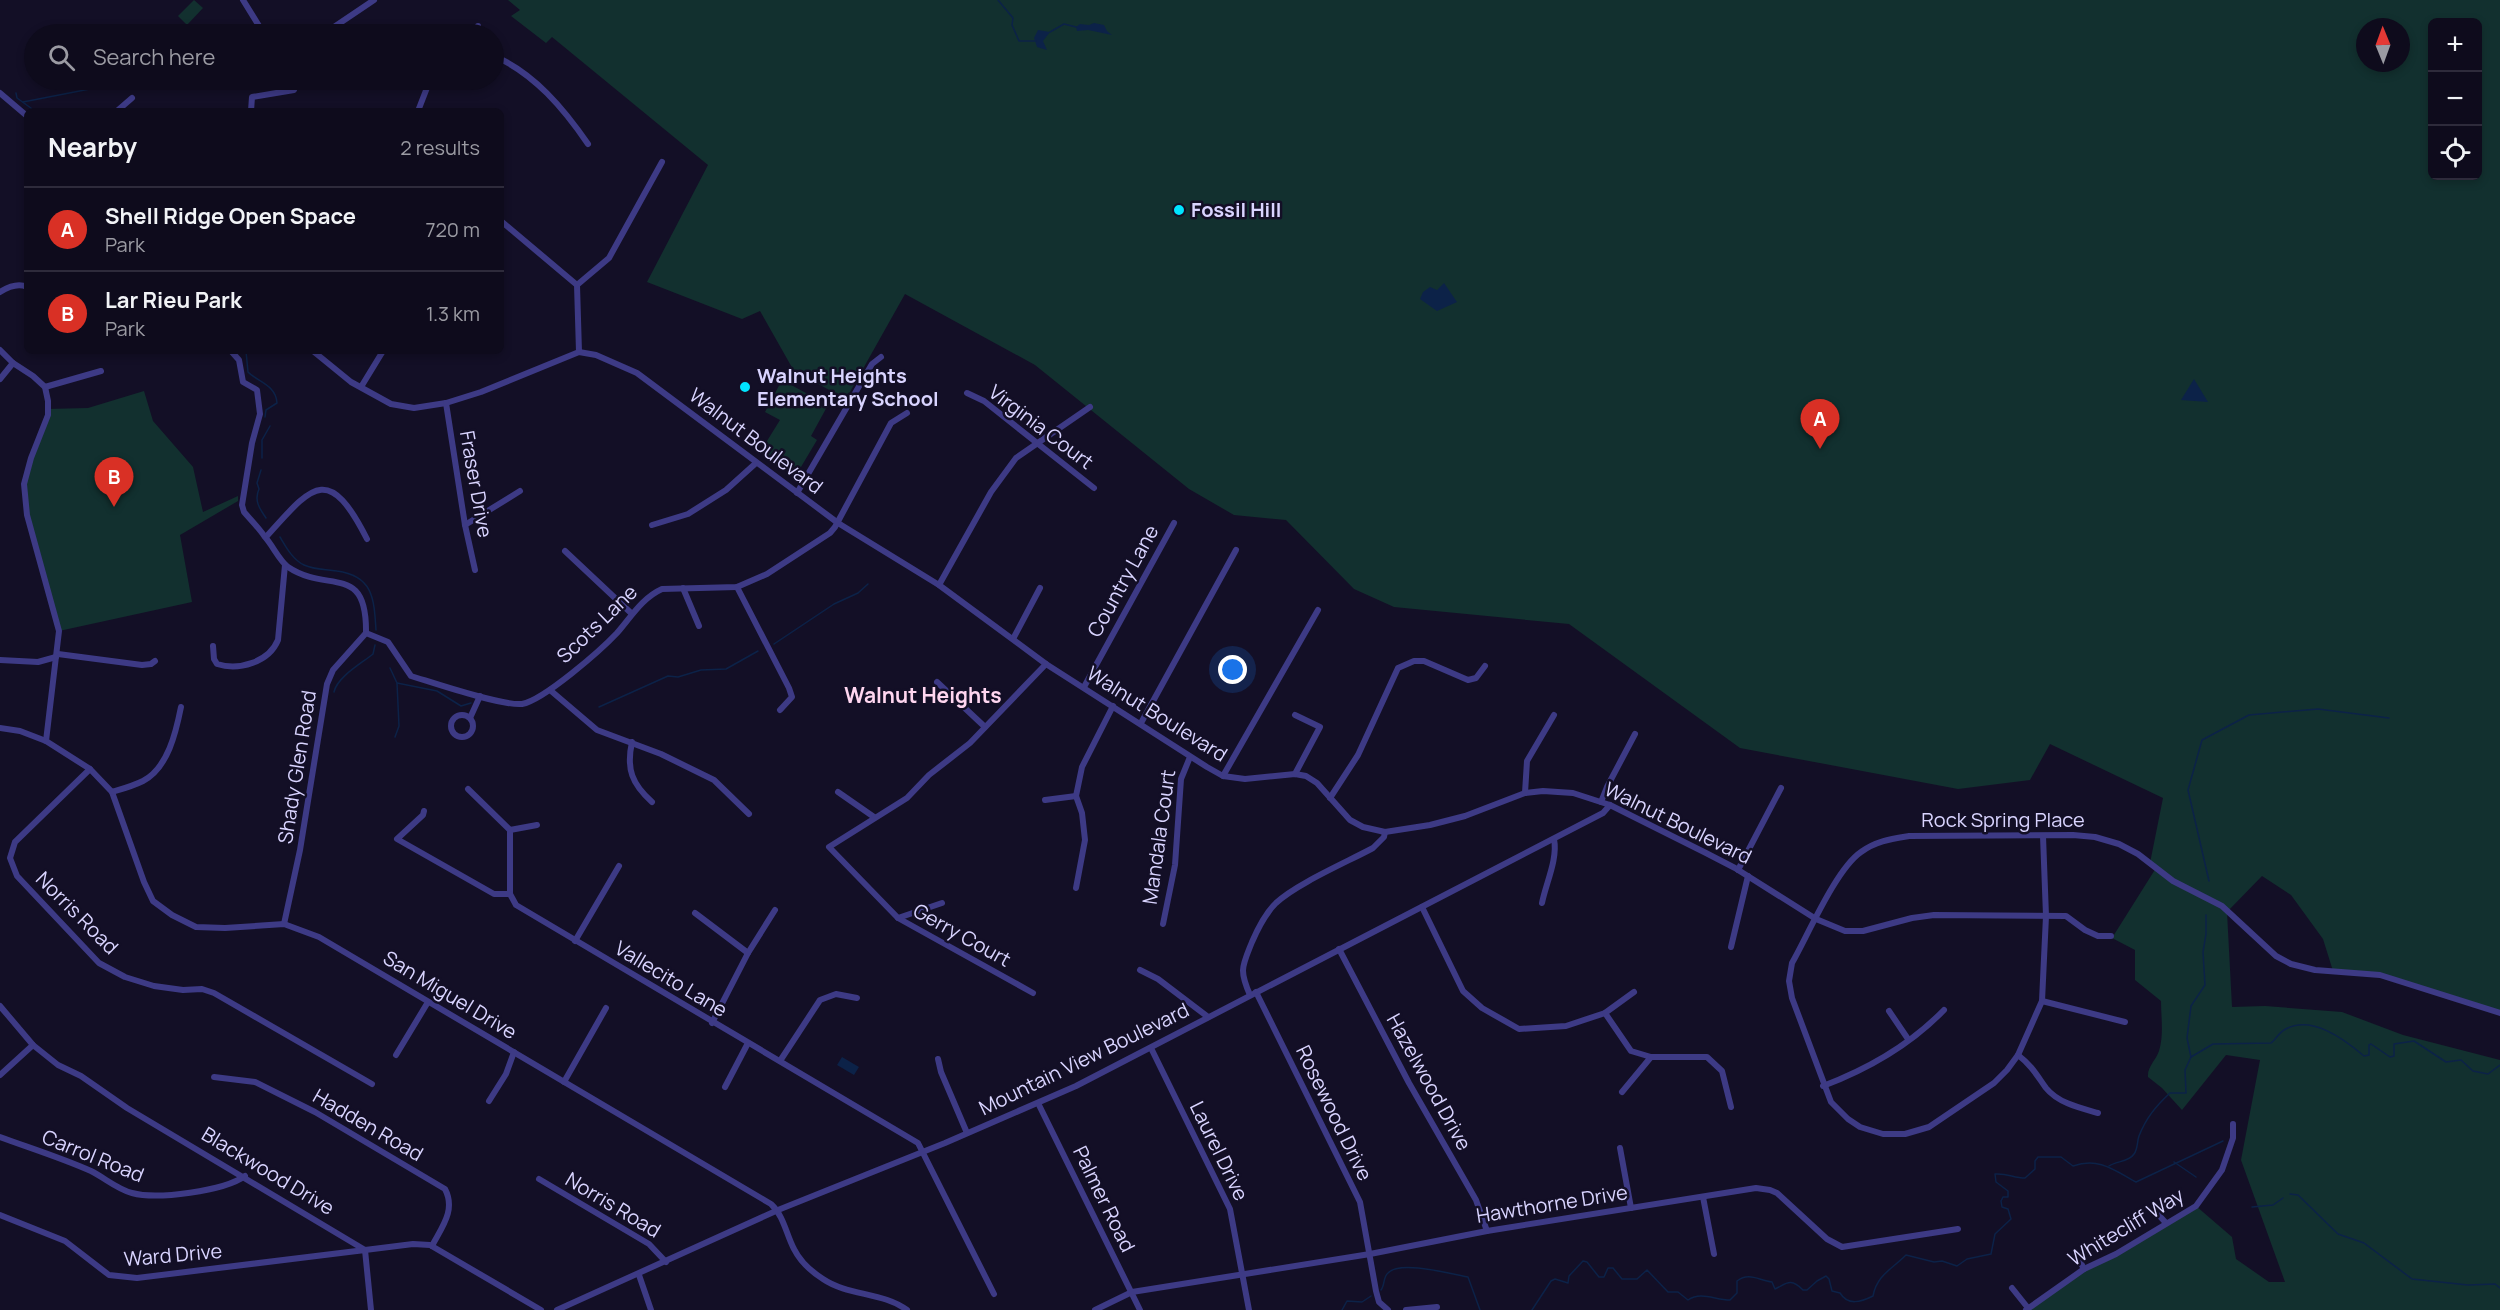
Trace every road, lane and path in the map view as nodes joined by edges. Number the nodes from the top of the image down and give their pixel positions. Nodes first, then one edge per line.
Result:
1 (243, 0) edge
2 (373, 1) edge
3 (258, 24) edge
4 (337, 24) edge
5 (504, 60) edge
6 (294, 90) edge
7 (426, 90) edge
8 (0, 93) edge
9 (132, 98) dead end
10 (120, 108) edge
11 (251, 108) edge
12 (419, 108) edge
13 (24, 113) edge
14 (588, 144) dead end
15 (662, 162) dead end
16 (504, 223) edge
17 (577, 285) junction
18 (24, 286) edge
19 (0, 292) edge
20 (0, 350) edge
21 (579, 352) junction
22 (234, 354) edge
23 (317, 354) edge
24 (381, 354) edge
25 (881, 357) dead end
26 (13, 363) junction
27 (101, 371) dead end
28 (0, 379) edge
29 (45, 387) junction
30 (361, 387) junction
31 (967, 393) dead end
32 (446, 403) junction
33 (1090, 407) dead end
34 (907, 413) dead end
35 (1037, 443) junction
36 (756, 463) junction
37 (1094, 488) dead end
38 (520, 491) dead end
39 (797, 493) junction
40 (838, 523) junction
41 (1174, 523) dead end
42 (465, 525) junction
43 (652, 525) dead end
44 (266, 537) junction
45 (367, 539) dead end
46 (1236, 550) dead end
47 (565, 551) dead end
48 (285, 565) junction
49 (475, 570) dead end
50 (939, 585) junction
51 (737, 587) junction
52 (683, 588) junction
53 (1040, 588) dead end
54 (1318, 610) dead end
55 (632, 613) junction
56 (699, 626) dead end
57 (366, 633) junction
58 (1012, 639) junction
59 (213, 645) dead end
60 (57, 656) junction
61 (0, 660) edge
62 (155, 661) dead end
63 (1046, 664) junction
64 (1485, 666) dead end
65 (937, 682) dead end
66 (1084, 687) junction
67 (550, 690) junction
68 (480, 696) junction
69 (1113, 706) junction
70 (181, 707) dead end
71 (780, 710) dead end
72 (1295, 714) dead end
73 (1554, 715) dead end
74 (470, 718) dead end
75 (1141, 723) junction
76 (986, 727) junction
77 (0, 728) edge
78 (1635, 734) dead end
79 (46, 741) junction
80 (632, 742) junction
81 (1190, 757) junction
82 (90, 769) junction
83 (1295, 774) junction
84 (1223, 776) junction
85 (1781, 788) dead end
86 (468, 789) dead end
87 (112, 792) junction
88 (838, 792) dead end
89 (1525, 793) junction
90 (1076, 796) junction
91 (1330, 798) junction
92 (1045, 800) dead end
93 (652, 802) dead end
94 (1601, 802) junction
95 (1610, 805) junction
96 (424, 811) dead end
97 (749, 814) dead end
98 (874, 818) junction
99 (537, 825) dead end
100 (510, 830) junction
101 (1385, 832) junction
102 (2043, 836) junction
103 (1554, 839) junction
104 (619, 866) dead end
105 (1738, 870) junction
106 (1748, 876) junction
107 (1076, 888) dead end
108 (510, 894) junction
109 (942, 903) dead end
110 (1542, 903) dead end
111 (1422, 907) junction
112 (775, 910) dead end
113 (695, 913) dead end
114 (2046, 916) junction
115 (898, 918) junction
116 (1816, 919) junction
117 (284, 924) junction
118 (1163, 924) dead end
119 (2111, 936) dead end
120 (575, 941) junction
121 (1731, 947) dead end
122 (1339, 949) junction
123 (748, 953) junction
124 (1140, 970) dead end
125 (1634, 992) dead end
126 (1033, 993) dead end
127 (1253, 993) junction
128 (857, 998) dead end
129 (2042, 1001) junction
130 (428, 1002) junction
131 (0, 1006) edge
132 (606, 1008) dead end
133 (1944, 1010) dead end
134 (1889, 1011) dead end
135 (1605, 1013) junction
136 (2500, 1013) edge
137 (1208, 1017) junction
138 (2125, 1022) dead end
139 (712, 1023) junction
140 (1908, 1040) junction
141 (748, 1044) junction
142 (33, 1045) junction
143 (1151, 1048) junction
144 (514, 1052) junction
145 (396, 1055) dead end
146 (2018, 1055) junction
147 (1651, 1057) junction
148 (938, 1059) dead end
149 (780, 1061) junction
150 (0, 1075) edge
151 (214, 1077) dead end
152 (564, 1082) junction
153 (372, 1084) dead end
154 (1823, 1086) junction
155 (725, 1087) dead end
156 (1622, 1092) dead end
157 (489, 1101) dead end
158 (1038, 1103) junction
159 (1731, 1107) dead end
160 (2098, 1113) dead end
161 (2233, 1124) dead end
162 (967, 1133) junction
163 (0, 1137) edge
164 (1620, 1148) dead end
165 (922, 1152) junction
166 (245, 1176) junction
167 (538, 1179) dead end
168 (1704, 1197) junction
169 (1631, 1208) junction
170 (778, 1210) junction
171 (2155, 1211) dead end
172 (0, 1215) edge
173 (2166, 1223) junction
174 (1958, 1229) dead end
175 (1486, 1231) junction
176 (432, 1246) junction
177 (365, 1250) junction
178 (2075, 1252) dead end
179 (1370, 1254) junction
180 (1714, 1254) dead end
181 (666, 1262) junction
182 (2084, 1269) junction
183 (1243, 1274) junction
184 (639, 1275) junction
185 (2012, 1288) dead end
186 (1132, 1292) junction
187 (994, 1294) dead end
188 (529, 1303) junction
189 (1437, 1306) dead end
190 (2027, 1309) edge
191 (371, 1310) edge
192 (524, 1310) edge
193 (541, 1310) edge
194 (557, 1310) edge
195 (651, 1310) edge
196 (907, 1310) edge
197 (1095, 1310) edge
198 (1140, 1310) edge
199 (1249, 1310) edge
200 (1388, 1310) edge
201 (1406, 1310) edge

1 - 3 street
2 - 4 street
5 - 14 street
6 - 11 street
7 - 12 street
8 - 13 street
9 - 10 street
15 - 17 street
16 - 17 street
17 - 21 street
18 - 19 street
20 - 26 street
21 - 32 street
21 - 36 street, Walnut Boulevard
22 - 44 street
23 - 30 street
24 - 30 street
25 - 39 street
26 - 28 street
26 - 29 street
27 - 29 street
29 - 60 street
30 - 32 street
31 - 35 street, Virginia Court
32 - 42 street, Fraser Drive
33 - 35 street
34 - 40 street, Scots Lane
35 - 37 street, Virginia Court
35 - 50 street
36 - 39 street, Walnut Boulevard
36 - 43 street
38 - 42 street
39 - 40 street, Walnut Boulevard
40 - 50 street, Walnut Boulevard
40 - 51 street, Scots Lane
41 - 66 street, Country Lane
42 - 49 street, Fraser Drive
44 - 45 street
44 - 48 street
46 - 75 street
47 - 55 street
48 - 57 street
48 - 59 street
50 - 58 street, Walnut Boulevard
51 - 52 street, Scots Lane
51 - 71 street
52 - 55 street, Scots Lane
52 - 56 street
53 - 58 street
54 - 84 street
55 - 67 street, Scots Lane
57 - 68 street, Scots Lane
57 - 117 street, Shady Glen Road
58 - 63 street, Walnut Boulevard
60 - 61 street
60 - 62 street
60 - 79 street
63 - 66 street, Walnut Boulevard
63 - 76 street
64 - 91 street
65 - 76 street
66 - 69 street, Walnut Boulevard
67 - 68 street, Scots Lane
67 - 80 street
68 - 74 street
69 - 75 street, Walnut Boulevard
69 - 90 street
70 - 87 street
72 - 83 street
73 - 89 street
75 - 81 street, Walnut Boulevard
76 - 98 street
77 - 79 street, San Miguel Drive
78 - 94 street
79 - 82 street, San Miguel Drive
80 - 93 street
80 - 97 street
81 - 84 street, Walnut Boulevard
81 - 118 street, Mandala Court
82 - 87 street, San Miguel Drive
82 - 153 street, Norris Road
83 - 84 street, Walnut Boulevard
83 - 91 street, Walnut Boulevard
85 - 105 street
86 - 100 street
87 - 117 street, San Miguel Drive
88 - 98 street
89 - 94 street, Walnut Boulevard
89 - 101 street, Walnut Boulevard
90 - 92 street
90 - 107 street
91 - 101 street, Walnut Boulevard
94 - 95 street, Walnut Boulevard
95 - 103 street, Mountain View Boulevard
95 - 105 street, Walnut Boulevard
96 - 108 street
98 - 115 street, Gerry Court
99 - 100 street
100 - 108 street
101 - 127 street, Rosewood Drive
102 - 114 street
102 - 116 street, Rock Spring Place
102 - 136 street, Rock Spring Place
103 - 110 street
103 - 111 street, Mountain View Boulevard
104 - 120 street
105 - 106 street, Walnut Boulevard
106 - 116 street, Walnut Boulevard
106 - 121 street
108 - 120 street, Vallecito Lane
109 - 115 street
111 - 122 street, Mountain View Boulevard
111 - 135 street
112 - 123 street
113 - 123 street
114 - 116 street, Walnut Boulevard
114 - 119 street, Walnut Boulevard
114 - 129 street
115 - 126 street, Gerry Court
116 - 154 street
117 - 130 street, San Miguel Drive
120 - 139 street, Vallecito Lane
122 - 127 street, Mountain View Boulevard
122 - 175 street, Hazelwood Drive
123 - 139 street
124 - 137 street
125 - 135 street
127 - 137 street, Mountain View Boulevard
127 - 179 street, Rosewood Drive
128 - 149 street
129 - 138 street
129 - 146 street
130 - 144 street, San Miguel Drive
130 - 145 street
131 - 142 street, Blackwood Drive
132 - 152 street
133 - 140 street
134 - 140 street
135 - 147 street
137 - 143 street, Mountain View Boulevard
139 - 141 street, Vallecito Lane
140 - 154 street
141 - 149 street, Vallecito Lane
141 - 155 street
142 - 150 street
142 - 166 street, Blackwood Drive
143 - 158 street, Mountain View Boulevard
143 - 183 street, Laurel Drive
144 - 152 street, San Miguel Drive
144 - 157 street
146 - 154 street
146 - 160 street
147 - 156 street
147 - 159 street
148 - 162 street
149 - 165 street, Vallecito Lane
151 - 176 street, Hadden Road
152 - 170 street, San Miguel Drive
158 - 162 street, Mountain View Boulevard
158 - 186 street, Palmer Road
161 - 173 street, Whitecliff Way
162 - 165 street, Mountain View Boulevard
163 - 166 street, Carrol Road
164 - 169 street
165 - 170 street, Mountain View Boulevard
165 - 187 street
166 - 177 street, Blackwood Drive
167 - 181 street, Norris Road
168 - 169 street, Hawthorne Drive
168 - 174 street, Hawthorne Drive
168 - 180 street
169 - 175 street, Hawthorne Drive
170 - 181 street, Mountain View Boulevard
170 - 196 street
171 - 173 street
172 - 177 street, Ward Drive
173 - 182 street, Whitecliff Way
175 - 179 street, Hawthorne Drive
176 - 177 street
176 - 188 street
177 - 191 street
178 - 182 street
179 - 183 street, Hawthorne Drive
179 - 200 street, Rosewood Drive
181 - 184 street, Mountain View Boulevard
182 - 190 street, Whitecliff Way
183 - 186 street, Hawthorne Drive
183 - 199 street, Laurel Drive
184 - 194 street, Mountain View Boulevard
184 - 195 street
185 - 190 street
186 - 197 street, Hawthorne Drive
186 - 198 street, Palmer Road
188 - 192 street
188 - 193 street
189 - 201 street

